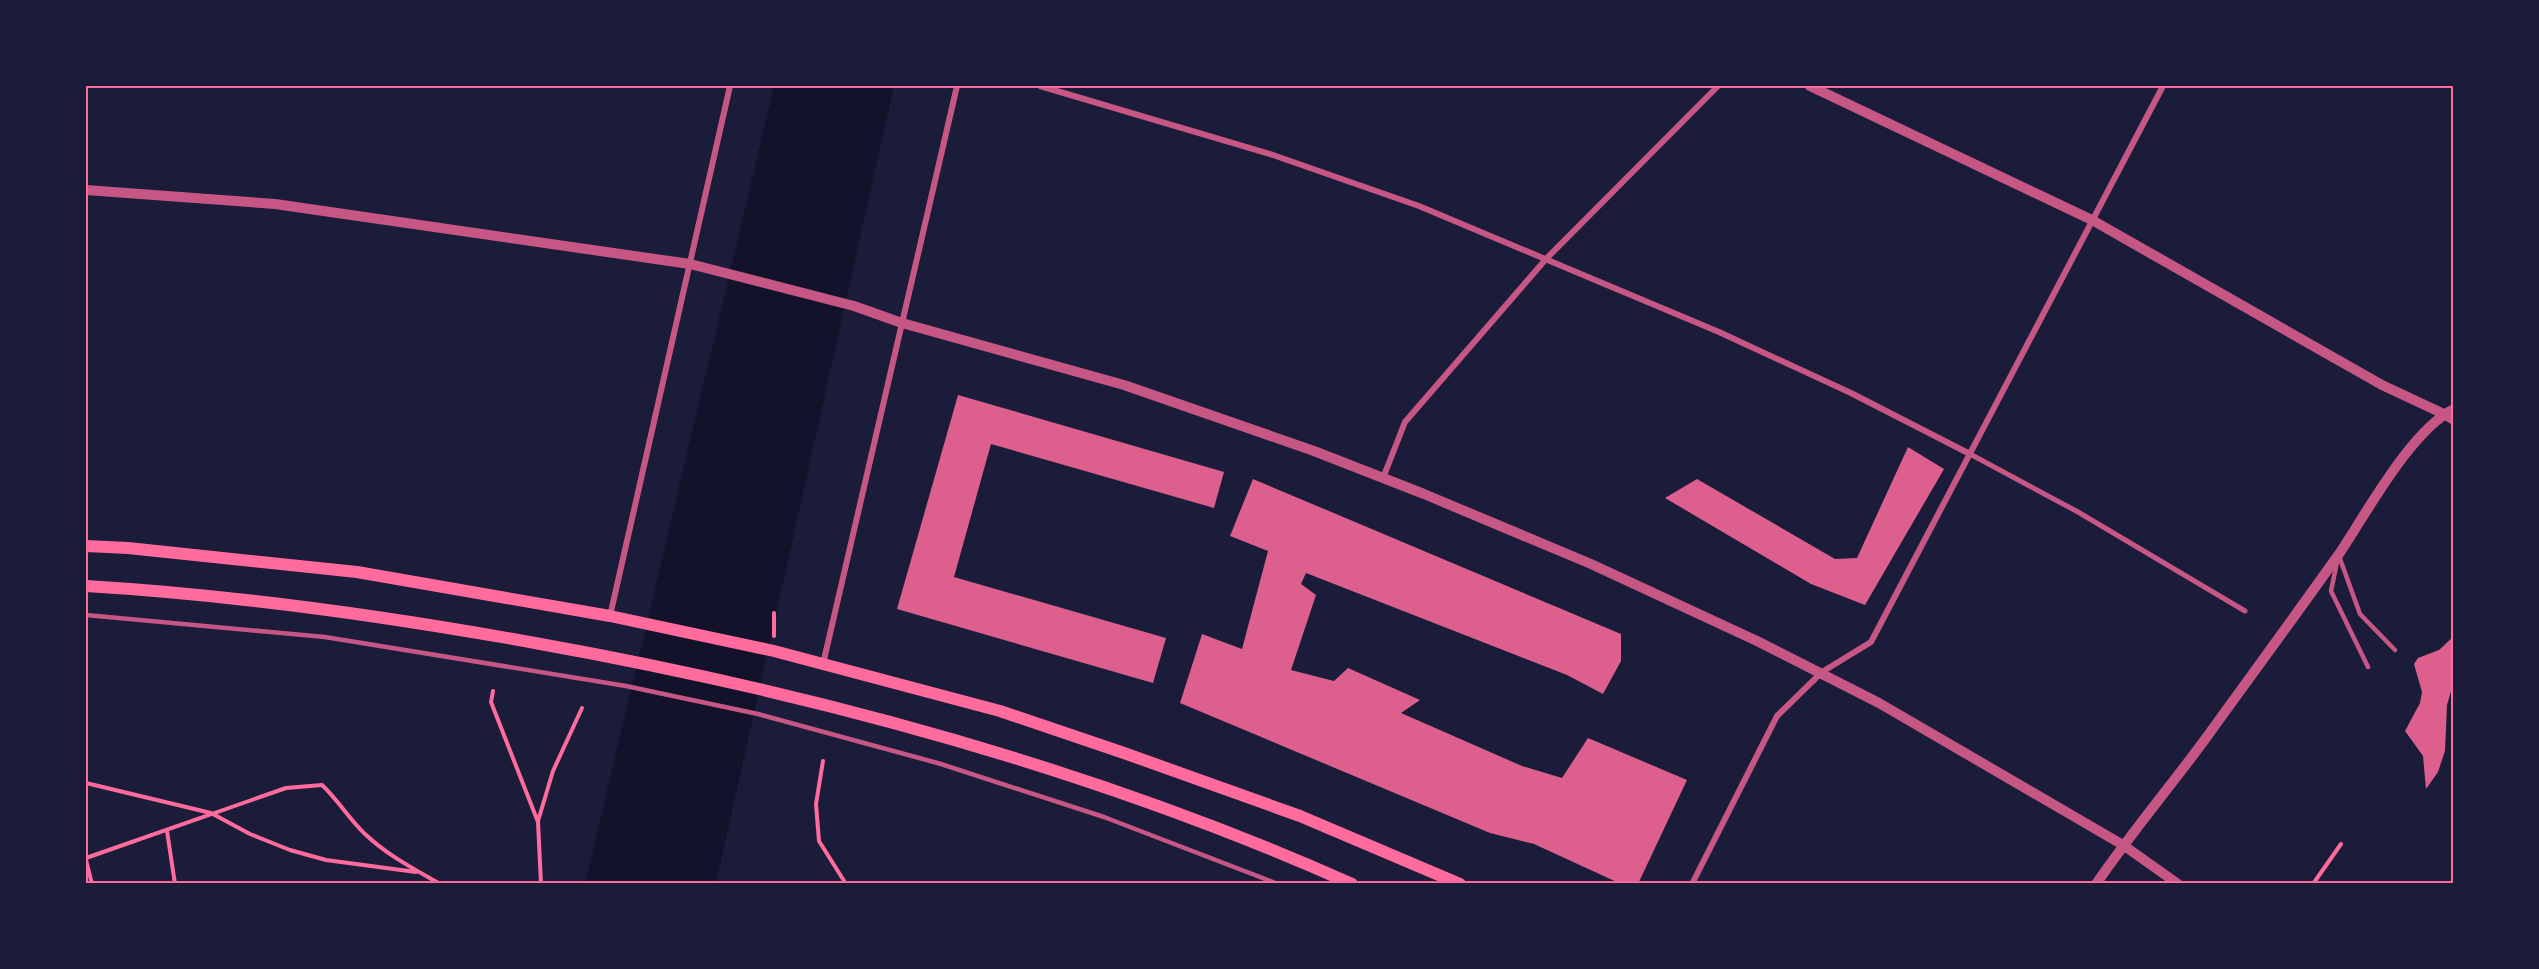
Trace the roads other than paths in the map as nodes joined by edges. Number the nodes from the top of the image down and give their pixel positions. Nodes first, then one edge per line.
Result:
1 (730, 86) edge
2 (957, 86) edge
3 (1040, 86) edge
4 (1718, 86) edge
5 (1810, 86) edge
6 (2163, 86) edge
7 (86, 190) edge
8 (2092, 220) junction
9 (1546, 259) junction
10 (690, 264) junction
11 (902, 323) junction
12 (2450, 414) edge
13 (1970, 454) junction
14 (1383, 478) junction
15 (86, 546) edge
16 (2338, 554) junction
17 (86, 586) edge
18 (2245, 611) dead end
19 (86, 615) edge
20 (610, 616) junction
21 (2395, 650) dead end
22 (823, 664) junction
23 (2368, 667) dead end
24 (1822, 672) junction
25 (2123, 845) junction
26 (1278, 884) edge
27 (1352, 884) edge
28 (1460, 884) edge
29 (1692, 884) edge
30 (2096, 884) edge
31 (2178, 884) edge

1 - 10 street
2 - 11 street
3 - 9 street
4 - 9 street
5 - 8 street
6 - 8 street
7 - 10 street
8 - 12 street
8 - 13 street
9 - 13 street
9 - 14 street
10 - 11 street
10 - 20 street
11 - 14 street
11 - 22 street
12 - 16 street
13 - 18 street
13 - 24 street
14 - 24 street
15 - 20 main road
16 - 21 lane
16 - 23 lane
16 - 25 street
17 - 27 main road
19 - 26 lane
20 - 22 main road
22 - 28 main road
24 - 25 street
24 - 29 street
25 - 30 street
25 - 31 street

